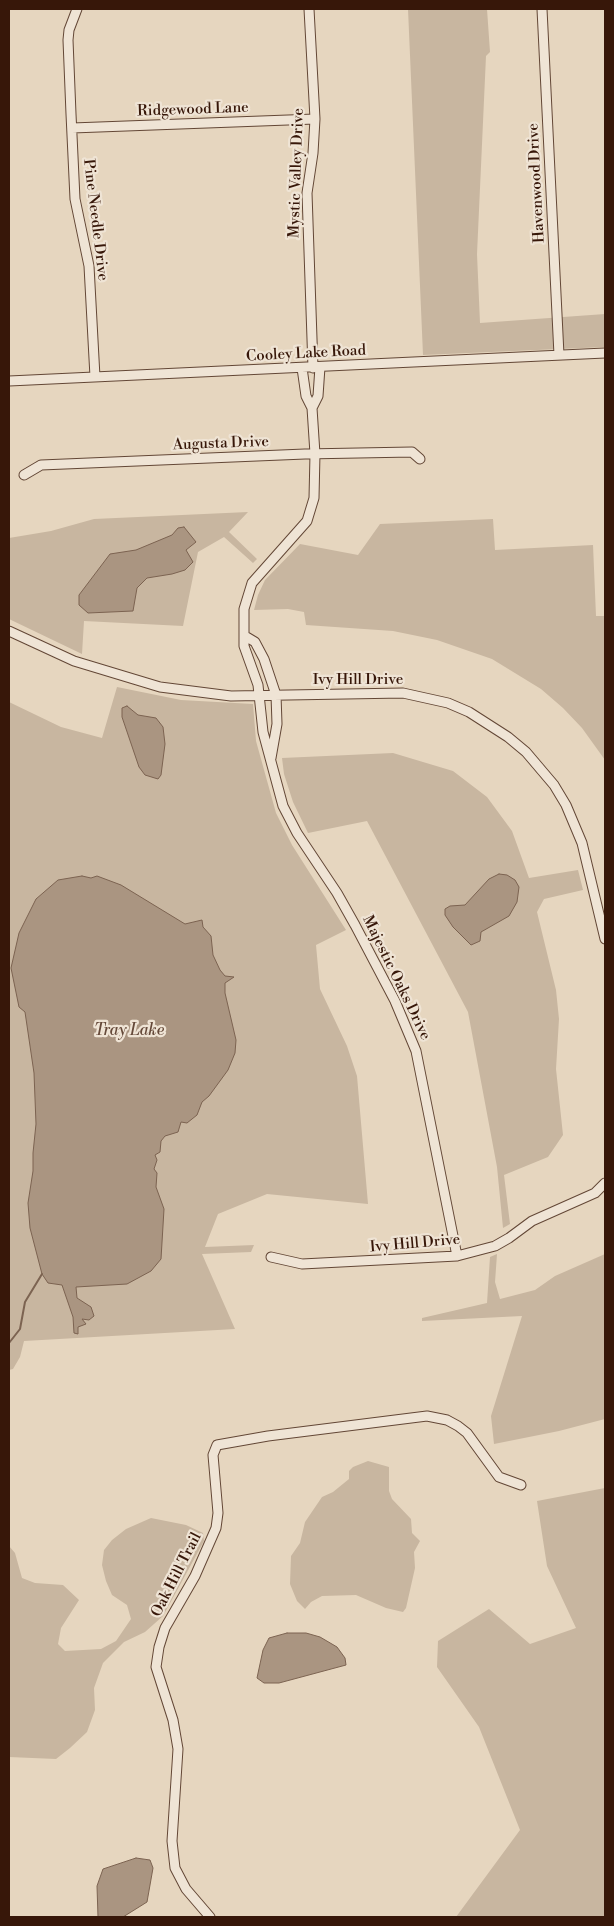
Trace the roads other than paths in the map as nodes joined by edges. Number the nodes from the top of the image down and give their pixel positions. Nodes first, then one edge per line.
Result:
1 (76, 9) edge
2 (309, 9) edge
3 (542, 9) edge
4 (315, 119) junction
5 (72, 128) junction
6 (605, 353) edge
7 (559, 355) junction
8 (302, 368) junction
9 (316, 368) junction
10 (95, 377) junction
11 (9, 380) edge
12 (312, 408) junction
13 (315, 454) junction
14 (420, 459) dead end
15 (24, 475) dead end
16 (9, 631) edge
17 (245, 636) junction
18 (260, 695) junction
19 (276, 695) junction
20 (270, 759) junction
21 (605, 939) edge
22 (605, 1183) edge
23 (457, 1256) junction
24 (271, 1257) dead end
25 (521, 1485) dead end
26 (210, 1917) edge

1 - 5 street, Pine Needle Drive
2 - 4 street, Mystic Valley Drive
3 - 7 street, Havenwood Drive
4 - 5 street, Ridgewood Lane
4 - 9 street, Mystic Valley Drive
5 - 10 street, Pine Needle Drive
6 - 7 street, Cooley Lake Road
7 - 9 street, Cooley Lake Road
8 - 9 street, Cooley Lake Road
8 - 10 street, Cooley Lake Road
8 - 12 street, Majestic Oaks Drive
9 - 12 street, Majestic Oaks Drive
10 - 11 street, Cooley Lake Road
12 - 13 street, Majestic Oaks Drive
13 - 14 street, Augusta Drive
13 - 15 street, Augusta Drive
13 - 17 street, Majestic Oaks Drive
16 - 18 street, Ivy Hill Drive
17 - 18 street, Majestic Oaks Drive
17 - 19 street, Majestic Oaks Drive
18 - 19 street, Ivy Hill Drive
18 - 20 street, Majestic Oaks Drive
19 - 20 street, Majestic Oaks Drive
19 - 21 street, Ivy Hill Drive
20 - 23 street, Majestic Oaks Drive
22 - 23 street, Ivy Hill Drive
23 - 24 street, Ivy Hill Drive
25 - 26 street, Oak Hill Trail

